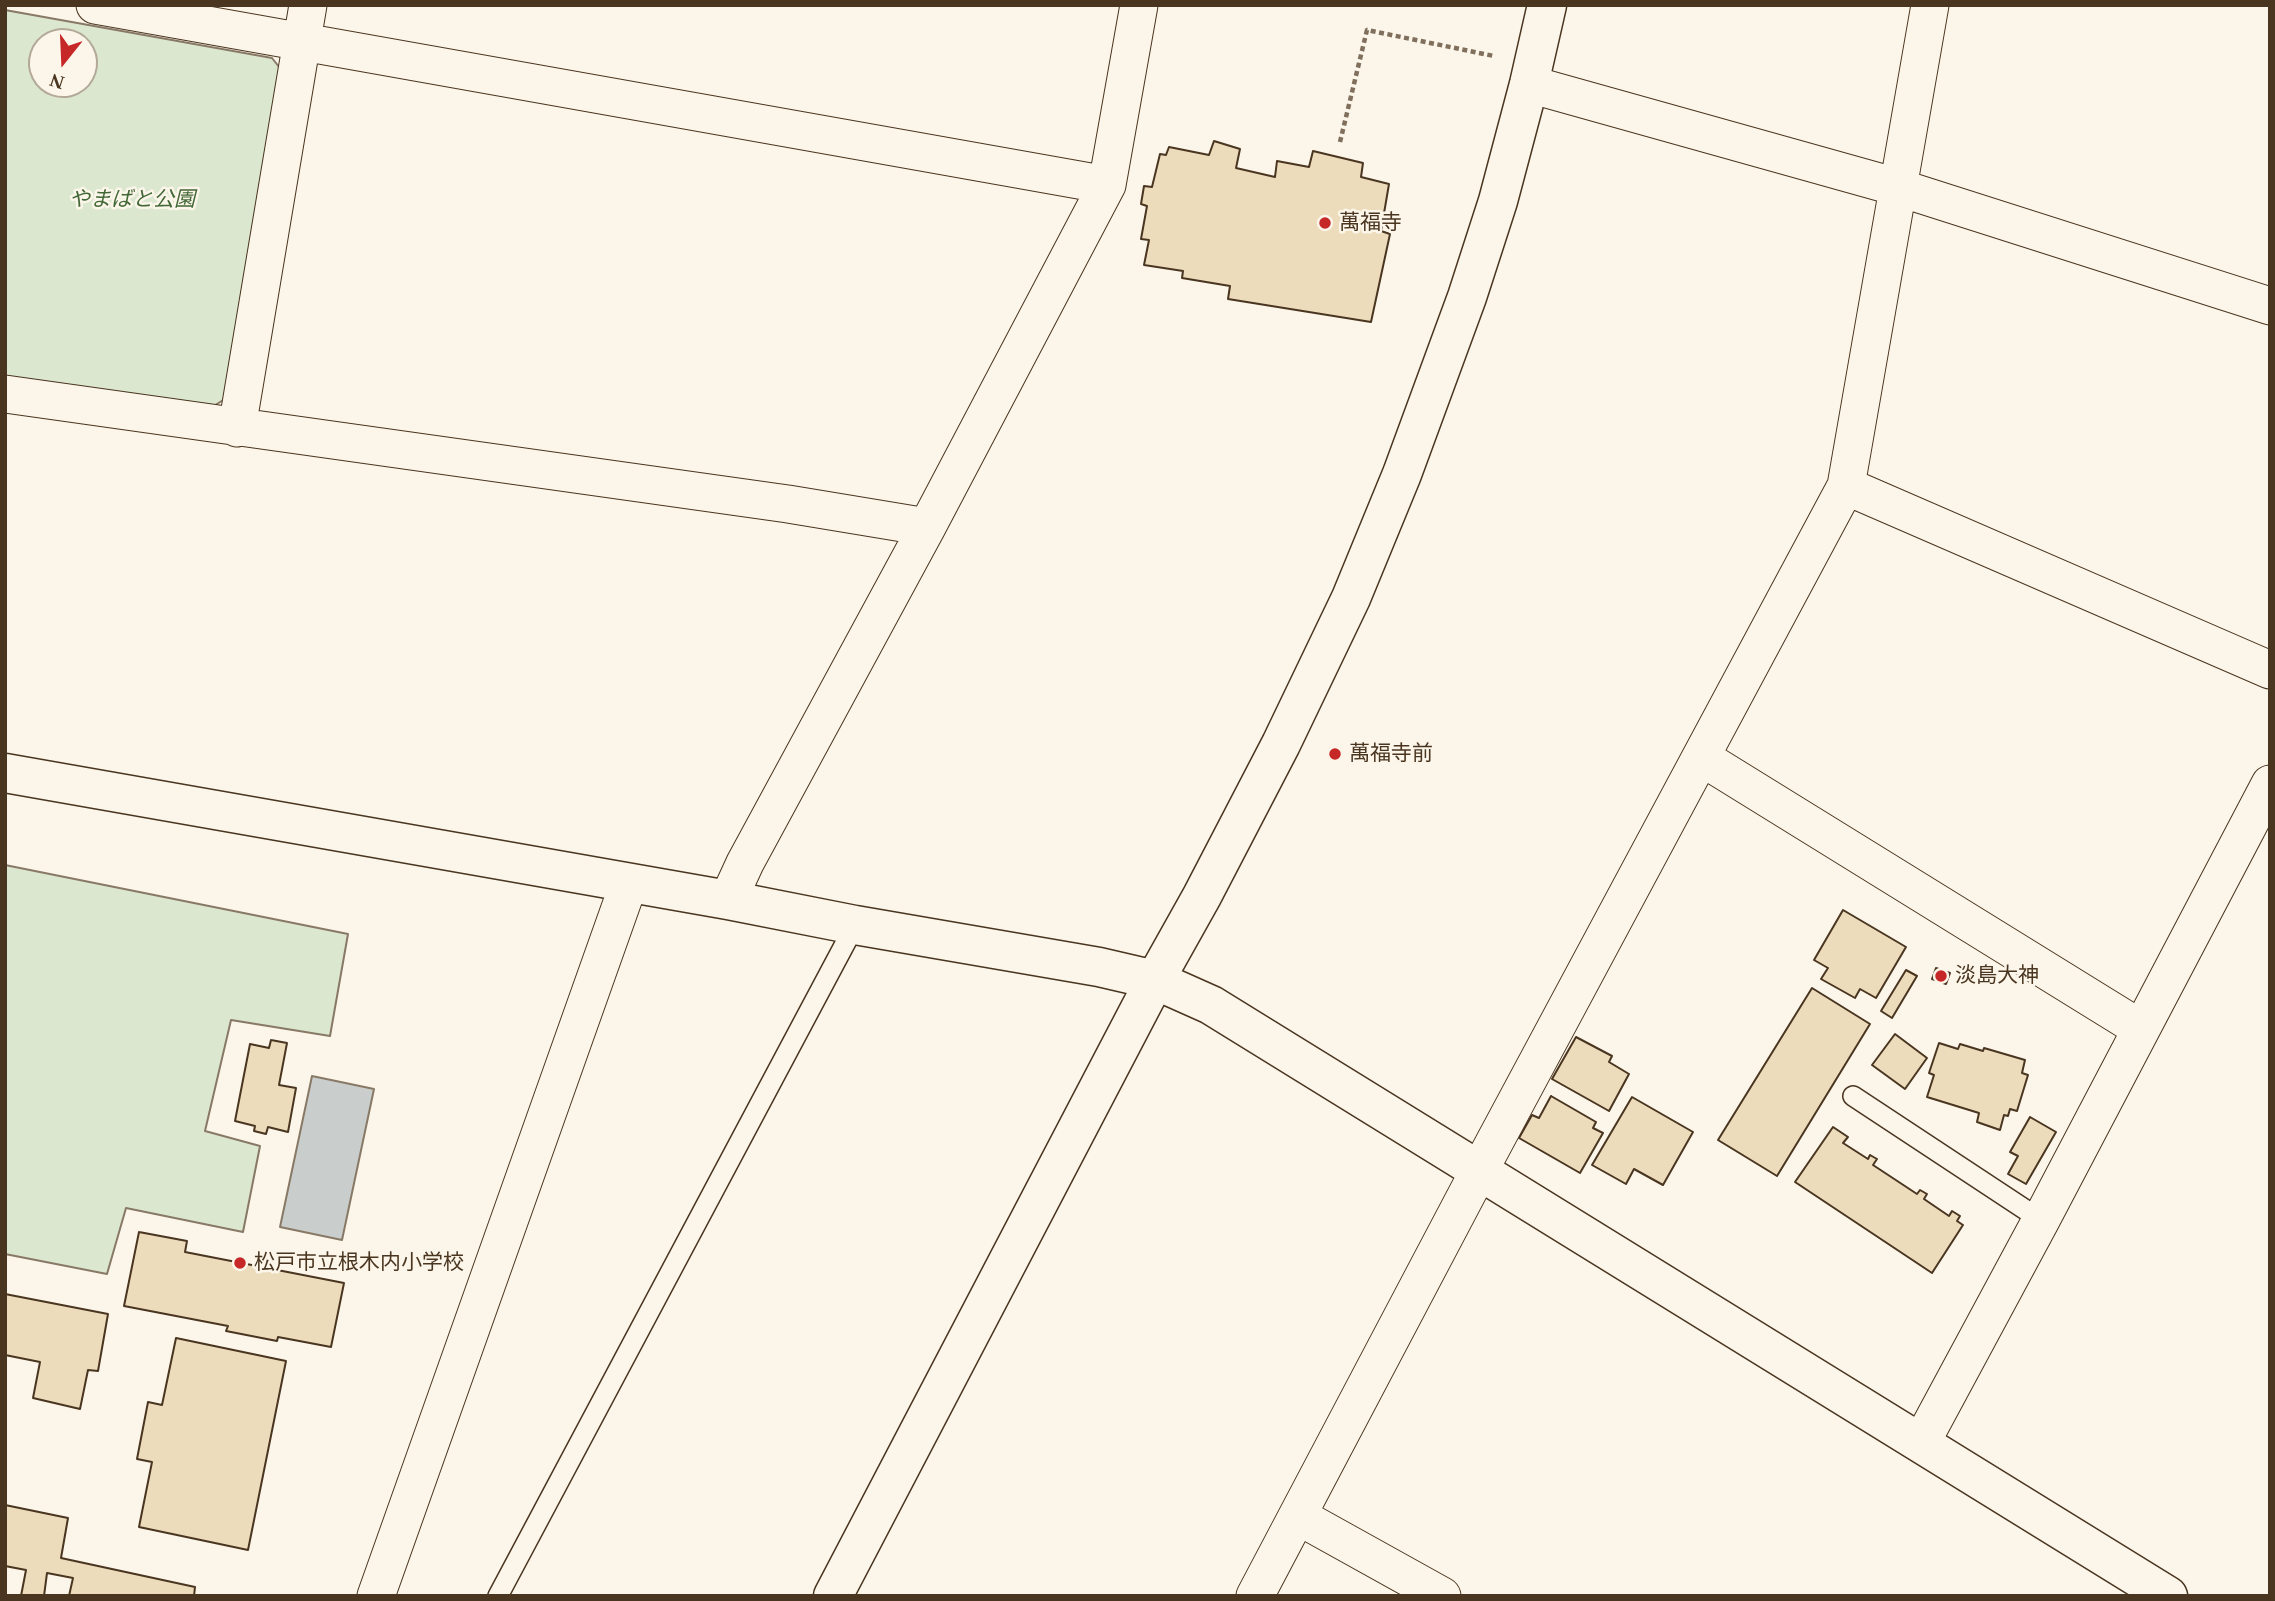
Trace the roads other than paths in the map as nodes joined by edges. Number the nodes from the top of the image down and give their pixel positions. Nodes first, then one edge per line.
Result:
1 (95, 5) edge
2 (308, 5) edge
3 (1139, 5) edge
4 (1547, 5) edge
5 (1930, 5) edge
6 (301, 42) junction
7 (1529, 85) junction
8 (1107, 185) junction
9 (1897, 187) junction
10 (2270, 306) edge
11 (5, 394) edge
12 (237, 428) junction
13 (1846, 486) junction
14 (927, 527) junction
15 (2270, 670) edge
16 (1701, 757) junction
17 (5, 773) edge
18 (2270, 784) edge
19 (629, 883) junction
20 (728, 900) junction
21 (855, 925) junction
22 (1155, 980) junction
23 (2141, 1029) junction
24 (1853, 1096) dead end
25 (1479, 1171) junction
26 (2041, 1220) junction
27 (1921, 1443) junction
28 (1298, 1516) junction
29 (376, 1596) edge
30 (498, 1596) edge
31 (833, 1596) edge
32 (1255, 1596) edge
33 (1442, 1596) edge
34 (2168, 1596) edge

1 - 6 street
2 - 6 street
3 - 8 street
4 - 7 street
5 - 9 street
6 - 8 street
6 - 12 street
7 - 9 street
7 - 22 street
8 - 14 street
9 - 10 street
9 - 13 street
11 - 12 street
12 - 14 street
13 - 15 street
13 - 16 street
14 - 20 street
16 - 23 street
16 - 25 street
17 - 19 street
18 - 23 street
19 - 20 street
19 - 29 street
20 - 21 street
21 - 22 street
21 - 30 lane
22 - 25 street
22 - 31 street
23 - 26 street
24 - 26 lane
25 - 27 street
25 - 28 street
26 - 27 street
27 - 34 street
28 - 32 street
28 - 33 street

